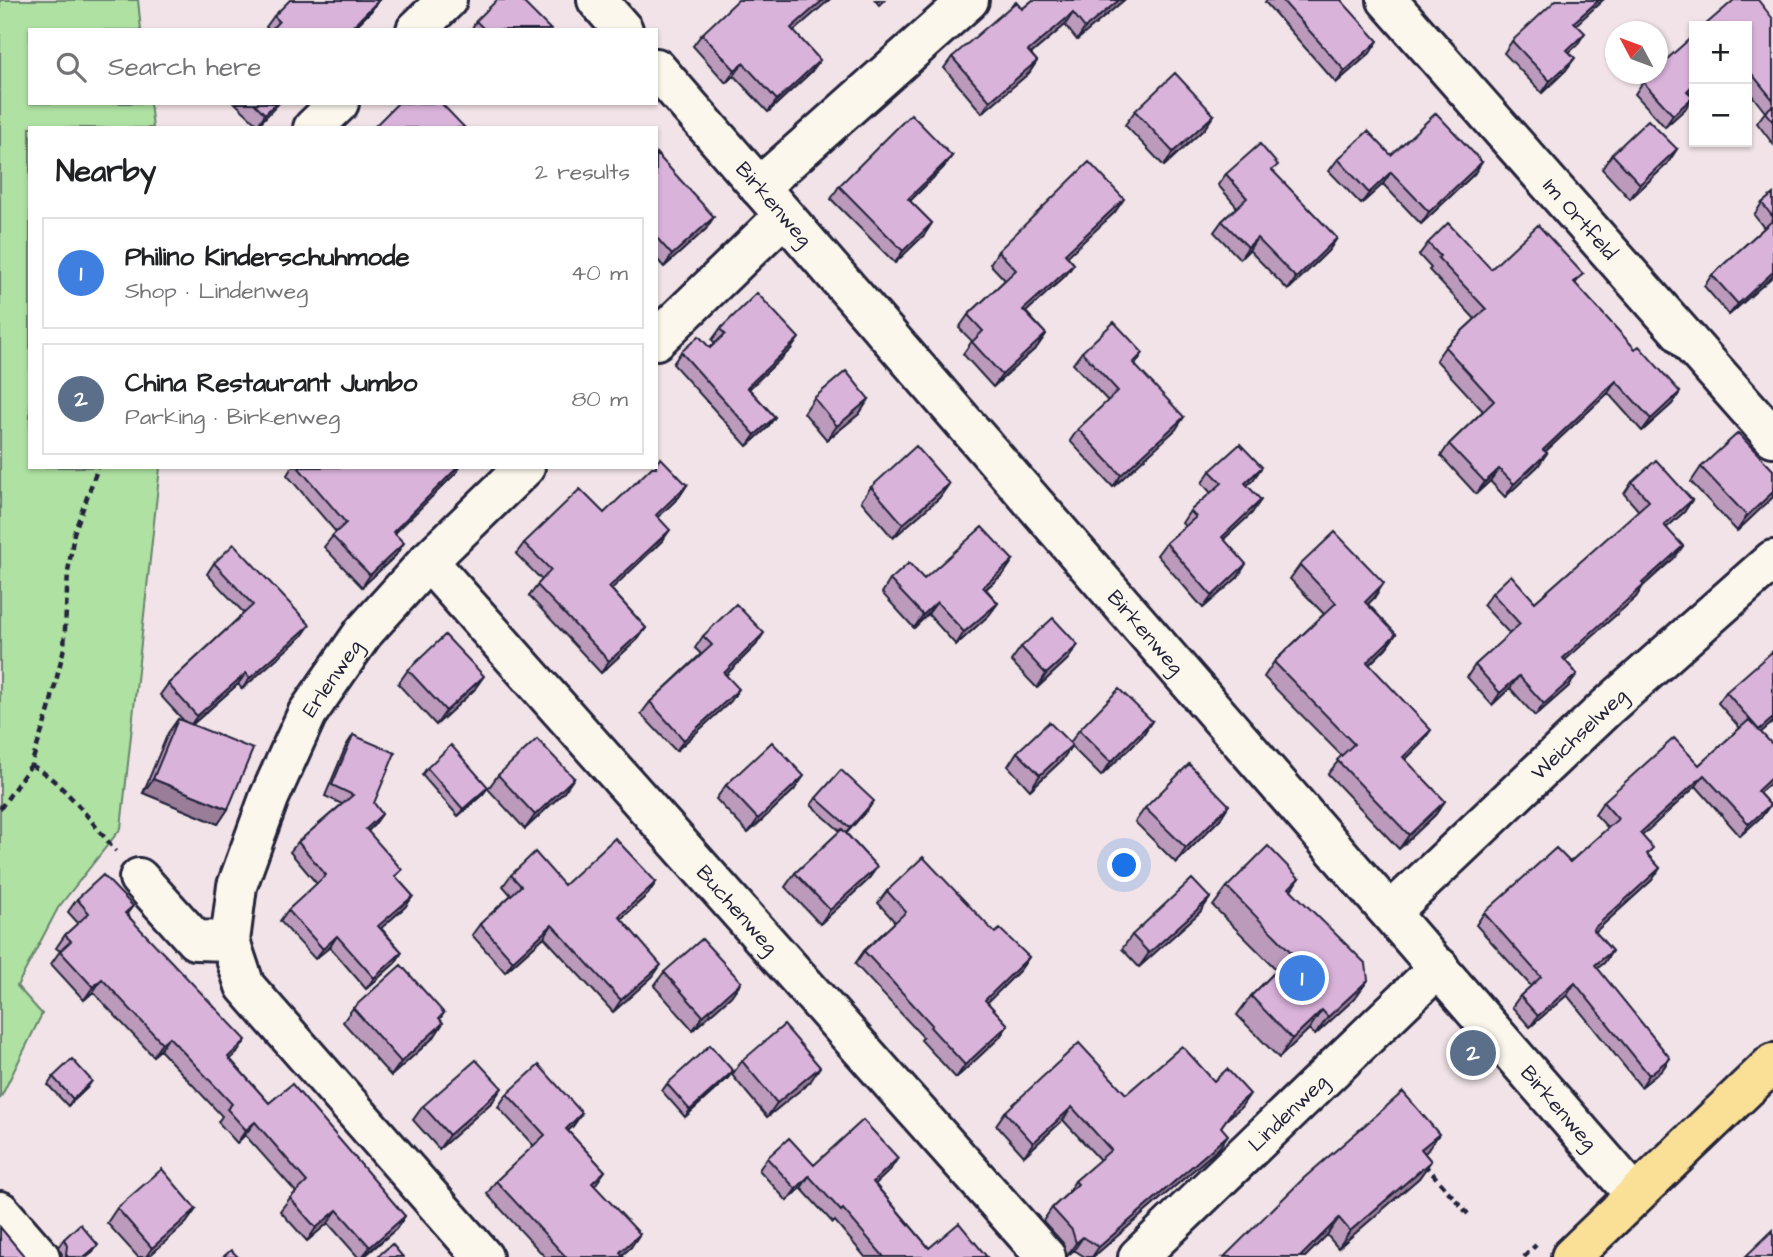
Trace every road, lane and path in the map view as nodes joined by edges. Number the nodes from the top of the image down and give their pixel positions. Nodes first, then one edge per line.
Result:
1 (447, 0) edge
2 (597, 0) edge
3 (969, 0) edge
4 (1387, 0) edge
5 (418, 28) edge
6 (621, 28) edge
7 (658, 70) edge
8 (337, 105) edge
9 (315, 126) edge
10 (759, 187) junction
11 (785, 216) junction
12 (658, 338) edge
13 (1773, 438) edge
14 (97, 469) edge
15 (523, 469) edge
16 (1773, 560) edge
17 (428, 561) junction
18 (31, 765) junction
19 (0, 809) edge
20 (139, 878) joint
21 (1391, 912) junction
22 (230, 941) junction
23 (1439, 967) junction
24 (1773, 1063) edge
25 (1418, 1158) edge
26 (1635, 1195) junction
27 (0, 1210) edge
28 (1468, 1214) dead end
29 (40, 1257) edge
30 (483, 1257) edge
31 (1046, 1257) edge
32 (1138, 1257) edge
33 (1571, 1257) edge

1 - 5 street
2 - 6 street
3 - 10 street
4 - 13 street, Im Ortfeld
7 - 10 street, Birkenweg
8 - 9 street
10 - 11 street, Birkenweg
11 - 12 street
11 - 21 street, Birkenweg
14 - 18 path
15 - 17 street, Erlenweg
16 - 21 street, Weichselweg
17 - 22 street, Erlenweg
17 - 31 street, Buchenweg
18 - 19 path
18 - 20 path
20 - 22 street
21 - 23 street, Birkenweg
22 - 30 street, Erlenweg
23 - 26 street, Birkenweg
23 - 32 street, Lindenweg
24 - 26 main road
25 - 28 path
26 - 33 main road
27 - 29 street

